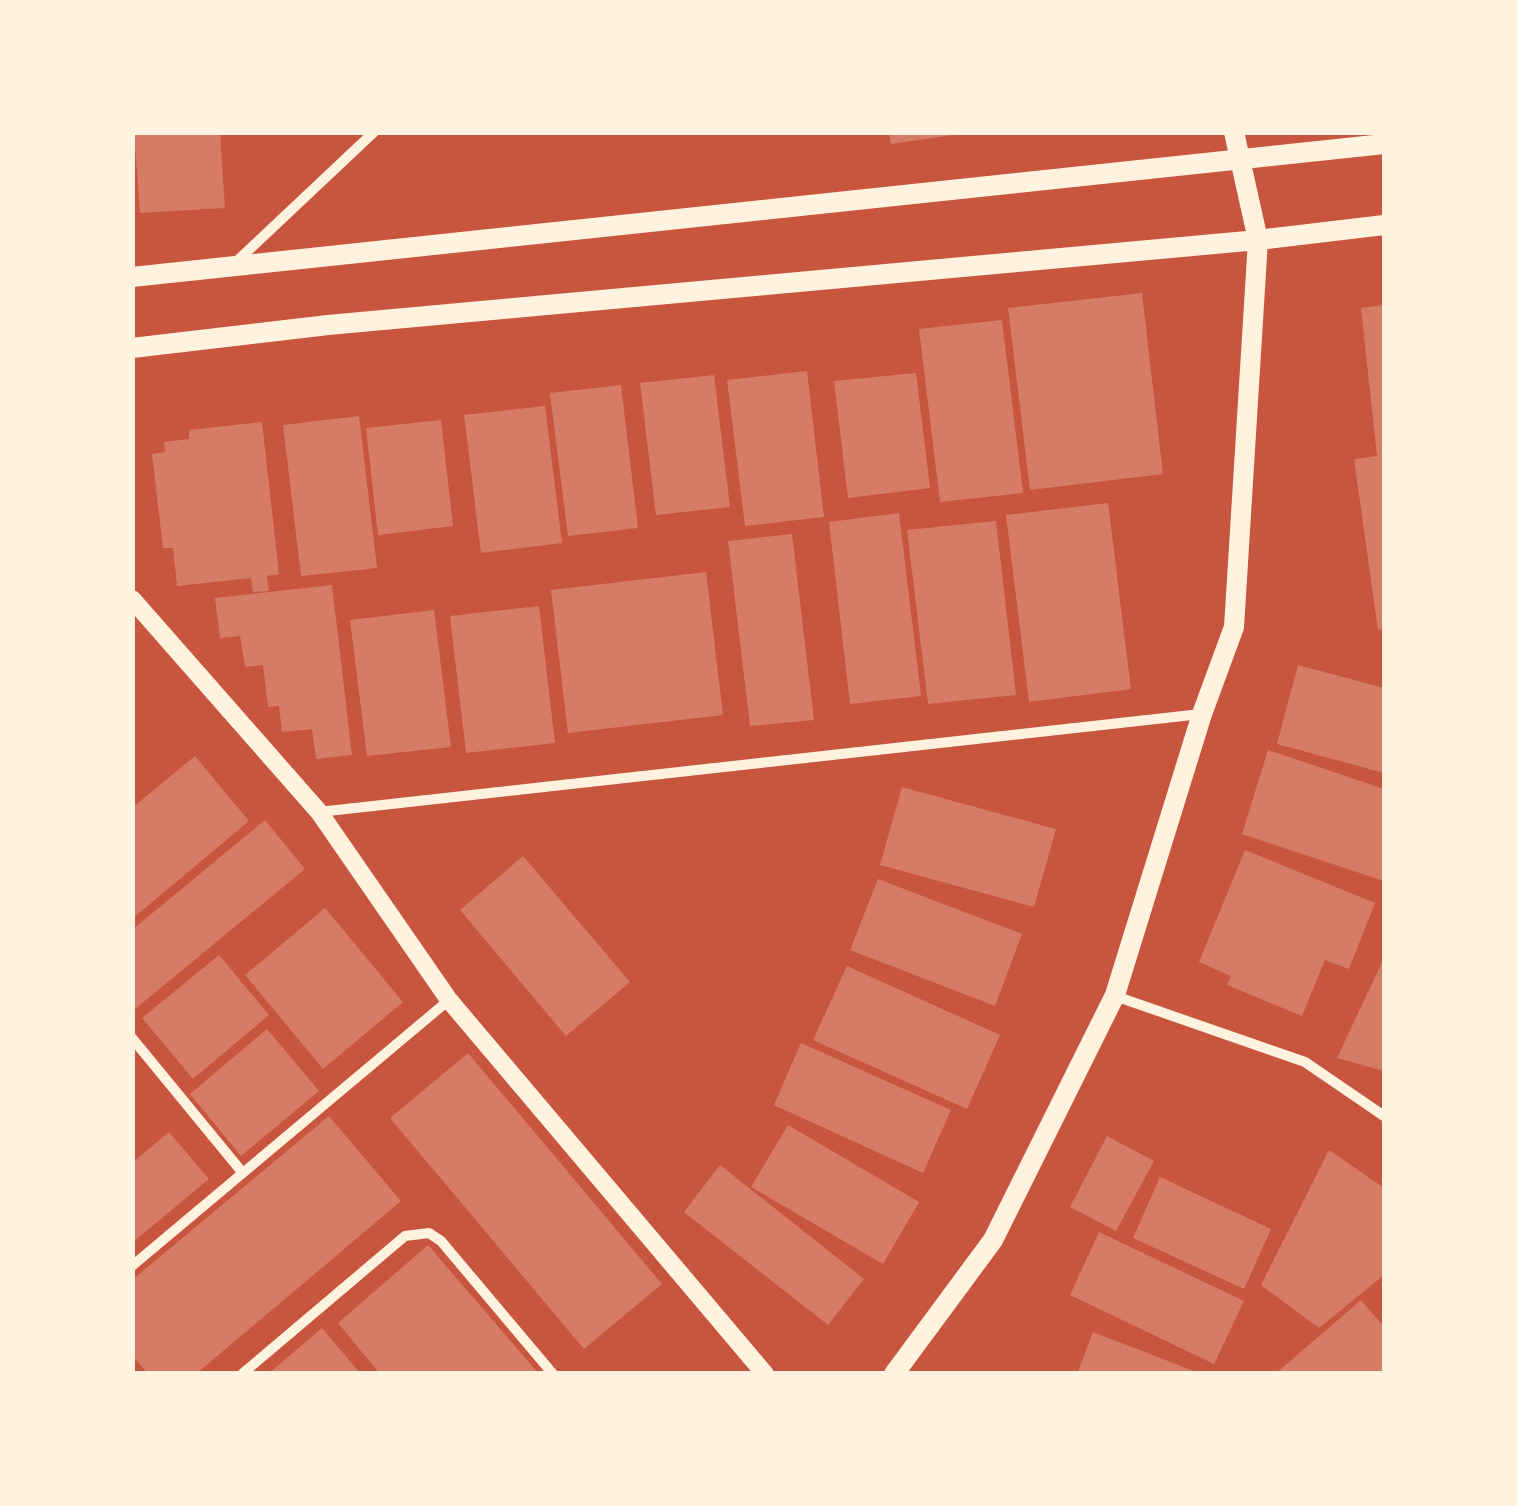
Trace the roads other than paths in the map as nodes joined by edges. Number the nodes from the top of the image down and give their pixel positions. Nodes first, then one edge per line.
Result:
1 (374, 132) edge
2 (1234, 132) edge
3 (1384, 144) edge
4 (1241, 162) junction
5 (1384, 224) edge
6 (1258, 240) junction
7 (233, 265) junction
8 (132, 278) edge
9 (132, 348) edge
10 (132, 599) edge
11 (1202, 714) junction
12 (320, 812) junction
13 (1114, 996) junction
14 (449, 1000) junction
15 (132, 1038) edge
16 (1384, 1116) edge
17 (242, 1172) junction
18 (132, 1266) edge
19 (242, 1374) edge
20 (553, 1374) edge
21 (765, 1374) edge
22 (894, 1374) edge

1 - 7 street
2 - 4 main road
3 - 4 main road
4 - 6 main road
4 - 7 main road
5 - 6 main road
6 - 9 main road
6 - 11 main road
7 - 8 main road
10 - 12 street
11 - 12 street
11 - 13 main road
12 - 14 street
13 - 16 street
13 - 22 main road
14 - 17 street
14 - 21 street
15 - 17 street
17 - 18 street
19 - 20 street

